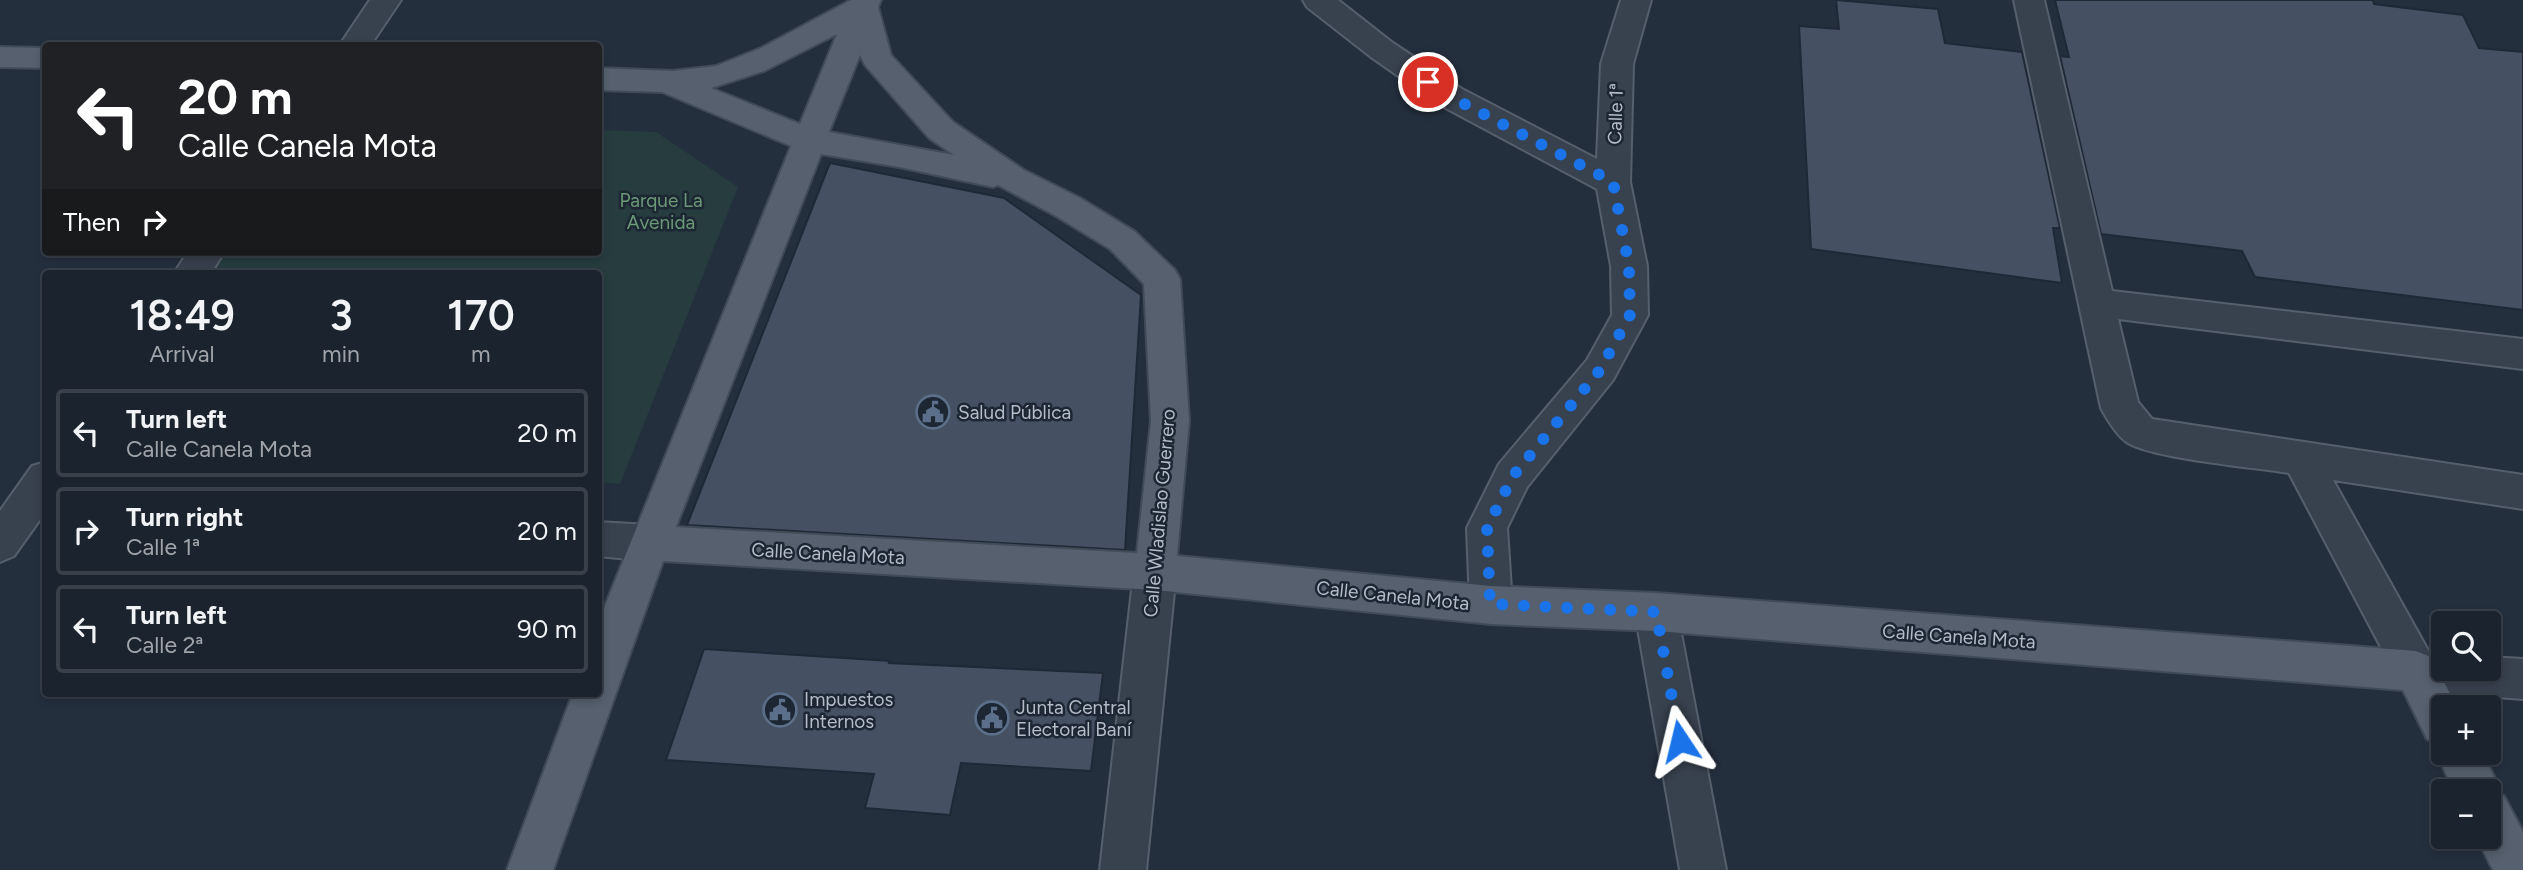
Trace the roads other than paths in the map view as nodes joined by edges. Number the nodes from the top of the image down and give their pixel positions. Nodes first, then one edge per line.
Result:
1 (386, 0) edge
2 (1318, 0) edge
3 (1636, 0) edge
4 (2029, 0) edge
5 (864, 3) edge
6 (357, 42) edge
7 (0, 57) edge
8 (42, 58) edge
9 (602, 79) edge
10 (667, 82) junction
11 (811, 141) junction
12 (1012, 178) junction
13 (1613, 182) junction
14 (2096, 303) junction
15 (2523, 354) edge
16 (2302, 459) junction
17 (32, 486) edge
18 (2523, 492) edge
19 (602, 538) edge
20 (649, 543) junction
21 (0, 544) edge
22 (1155, 572) junction
23 (1490, 604) junction
24 (1656, 612) junction
25 (602, 671) edge
26 (2416, 671) junction
27 (2523, 679) edge
28 (594, 697) edge
29 (2431, 700) edge
30 (2501, 837) edge
31 (530, 870) edge
32 (1123, 870) edge
33 (1703, 870) edge
34 (2518, 870) edge

1 - 6 street
2 - 13 street
3 - 13 street, Calle 1ª
4 - 14 street
5 - 10 main road
5 - 11 main road
5 - 12 main road, Calle Wladislao Guerrero
7 - 8 main road
9 - 10 main road
10 - 11 main road
11 - 12 main road
11 - 20 main road
12 - 22 main road, Calle Wladislao Guerrero
13 - 23 street, Calle 1ª
14 - 15 street
14 - 16 street
16 - 18 street
16 - 26 street
17 - 21 street
19 - 20 street, Calle Canela Mota
20 - 22 main road, Calle Canela Mota
20 - 25 main road
22 - 23 main road, Calle Canela Mota
22 - 32 street, Calle Wladislao Guerrero
23 - 24 main road, Calle Canela Mota
24 - 26 main road, Calle Canela Mota
24 - 33 street
26 - 27 street, Calle Canela Mota
26 - 29 main road
28 - 31 main road
30 - 34 main road

